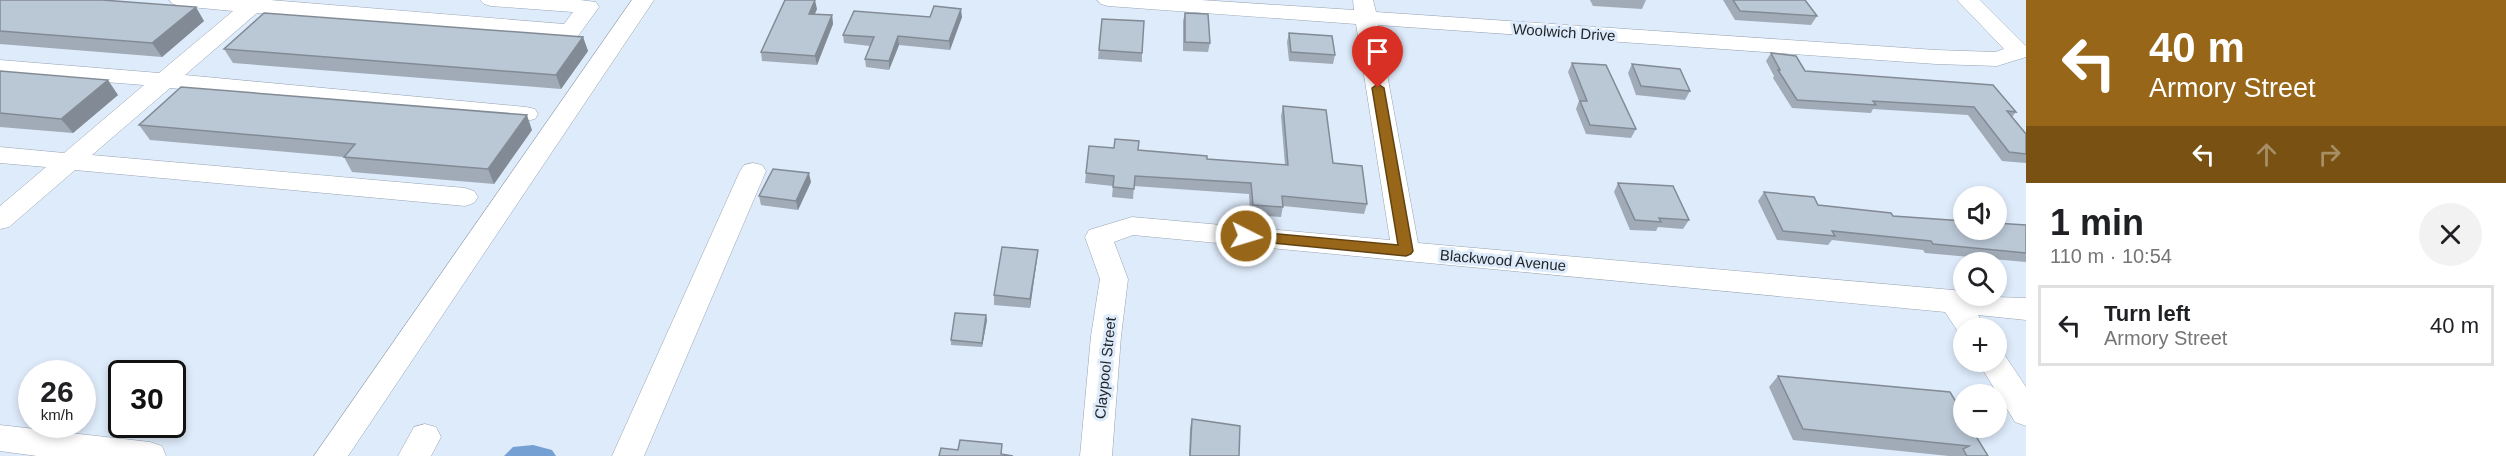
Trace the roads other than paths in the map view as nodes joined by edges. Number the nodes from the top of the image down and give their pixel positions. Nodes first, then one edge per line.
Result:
1 (180, 0) edge
2 (491, 0) edge
3 (643, 0) edge
4 (1108, 0) edge
5 (1968, 0) edge
6 (255, 3) edge
7 (1364, 9) edge
8 (0, 67) edge
9 (164, 80) junction
10 (526, 114) edge
11 (0, 155) edge
12 (67, 161) junction
13 (753, 171) dead end
14 (465, 197) dead end
15 (0, 219) edge
16 (1406, 251) junction
17 (1114, 279) joint
18 (1953, 301) edge
19 (1999, 306) edge
20 (2026, 309) edge
21 (1999, 372) edge
22 (2026, 413) edge
23 (0, 438) edge
24 (150, 456) edge
25 (330, 456) edge
26 (628, 456) edge
27 (1096, 456) edge

1 - 6 street
2 - 6 street
3 - 25 street
4 - 7 street, Woolwich Drive
5 - 7 street, Woolwich Drive
6 - 9 street
7 - 16 street
8 - 9 street
9 - 10 street
9 - 12 street
11 - 12 street
12 - 14 street
12 - 15 street
13 - 26 street
16 - 17 street, Blackwood Avenue
16 - 18 street, Blackwood Avenue
17 - 27 street, Claypool Street
19 - 20 street, Blackwood Avenue
21 - 22 street
23 - 24 street

